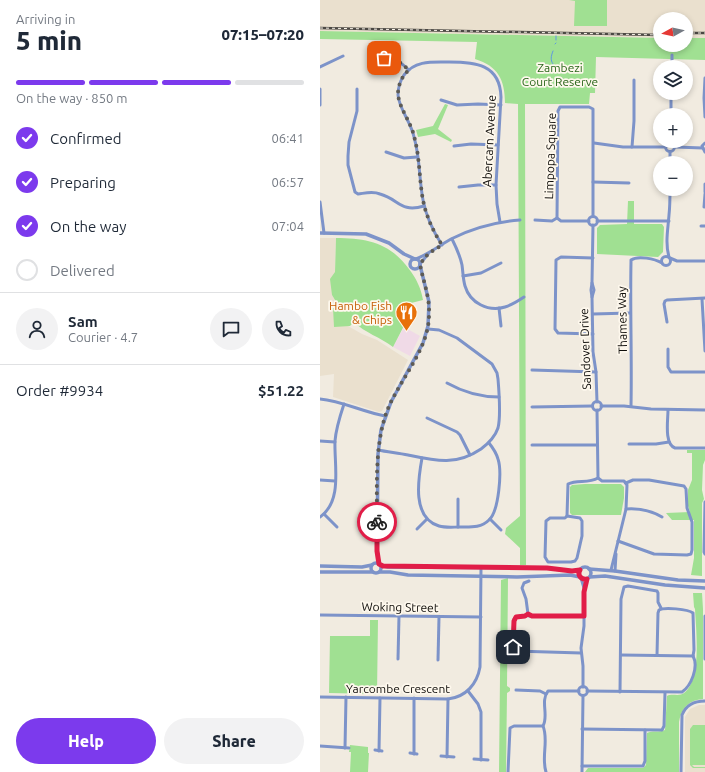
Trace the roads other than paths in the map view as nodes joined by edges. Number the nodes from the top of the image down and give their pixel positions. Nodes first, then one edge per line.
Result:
1 (672, 54) dead end
2 (342, 56) dead end
3 (379, 58) dead end
4 (672, 60) edge
5 (320, 67) edge
6 (409, 70) junction
7 (705, 78) edge
8 (634, 80) dead end
9 (320, 89) edge
10 (357, 89) dead end
11 (441, 100) dead end
12 (704, 101) edge
13 (320, 104) edge
14 (501, 105) junction
15 (705, 117) edge
16 (594, 143) junction
17 (704, 143) edge
18 (498, 145) junction
19 (454, 146) dead end
20 (632, 147) junction
21 (653, 147) edge
22 (693, 147) joint
23 (666, 148) edge
24 (675, 148) edge
25 (704, 150) edge
26 (386, 152) dead end
27 (670, 152) junction
28 (670, 156) edge
29 (417, 157) junction
30 (593, 182) junction
31 (629, 183) dead end
32 (705, 184) edge
33 (496, 185) junction
34 (459, 187) dead end
35 (705, 193) edge
36 (670, 196) edge
37 (320, 202) edge
38 (424, 206) junction
39 (704, 207) dead end
40 (593, 216) junction
41 (557, 218) junction
42 (520, 220) dead end
43 (535, 220) dead end
44 (588, 221) junction
45 (597, 221) junction
46 (669, 221) junction
47 (500, 222) junction
48 (593, 225) junction
49 (322, 233) edge
50 (452, 239) junction
51 (442, 245) junction
52 (667, 250) junction
53 (404, 254) junction
54 (428, 254) junction
55 (670, 257) junction
56 (593, 258) junction
57 (663, 258) junction
58 (415, 259) junction
59 (657, 260) junction
60 (677, 261) junction
61 (705, 261) edge
62 (410, 263) junction
63 (501, 263) dead end
64 (662, 263) junction
65 (670, 264) junction
66 (420, 265) junction
67 (416, 269) junction
68 (463, 276) junction
69 (423, 279) junction
70 (524, 297) dead end
71 (703, 299) edge
72 (499, 308) junction
73 (630, 313) junction
74 (593, 314) junction
75 (667, 322) dead end
76 (501, 326) dead end
77 (428, 327) junction
78 (593, 334) junction
79 (668, 350) dead end
80 (705, 351) edge
81 (532, 370) dead end
82 (596, 372) junction
83 (705, 372) edge
84 (447, 383) dead end
85 (499, 397) junction
86 (320, 399) edge
87 (596, 402) junction
88 (344, 404) junction
89 (592, 406) junction
90 (601, 406) junction
91 (631, 406) junction
92 (532, 407) dead end
93 (597, 410) junction
94 (668, 410) junction
95 (704, 410) edge
96 (385, 418) junction
97 (427, 418) dead end
98 (320, 441) edge
99 (335, 442) junction
100 (668, 442) junction
101 (489, 443) junction
102 (629, 444) dead end
103 (532, 445) dead end
104 (596, 445) junction
105 (705, 448) edge
106 (378, 452) junction
107 (470, 455) junction
108 (422, 458) junction
109 (598, 478) junction
110 (320, 480) edge
111 (335, 481) junction
112 (626, 483) junction
113 (458, 499) dead end
114 (705, 502) edge
115 (626, 508) junction
116 (324, 514) junction
117 (567, 516) junction
118 (320, 517) edge
119 (662, 517) dead end
120 (427, 519) junction
121 (490, 519) junction
122 (337, 527) dead end
123 (458, 527) junction
124 (417, 529) dead end
125 (501, 530) dead end
126 (618, 541) junction
127 (377, 551) junction
128 (705, 554) edge
129 (373, 564) junction
130 (380, 565) junction
131 (320, 566) edge
132 (481, 568) junction
133 (589, 569) junction
134 (580, 570) junction
135 (613, 570) junction
136 (320, 572) edge
137 (373, 572) junction
138 (379, 572) junction
139 (481, 576) junction
140 (612, 577) junction
141 (580, 578) junction
142 (588, 578) junction
143 (529, 581) dead end
144 (705, 581) edge
145 (705, 588) edge
146 (584, 592) junction
147 (661, 608) junction
148 (528, 614) junction
149 (320, 615) edge
150 (399, 616) junction
151 (584, 616) junction
152 (705, 616) edge
153 (439, 617) junction
154 (480, 617) junction
155 (581, 653) junction
156 (621, 655) junction
157 (657, 655) junction
158 (692, 656) junction
159 (398, 659) dead end
160 (705, 659) edge
161 (438, 660) dead end
162 (583, 687) junction
163 (516, 690) dead end
164 (468, 691) junction
165 (579, 691) junction
166 (587, 691) junction
167 (620, 692) junction
168 (665, 692) junction
169 (546, 694) junction
170 (583, 696) junction
171 (320, 697) edge
172 (346, 697) junction
173 (380, 698) junction
174 (414, 698) junction
175 (448, 699) junction
176 (705, 701) edge
177 (543, 726) junction
178 (582, 729) junction
179 (645, 730) junction
180 (320, 746) edge
181 (345, 748) junction
182 (350, 748) dead end
183 (379, 751) dead end
184 (413, 754) dead end
185 (441, 756) dead end
186 (447, 757) junction
187 (454, 758) dead end
188 (474, 759) dead end
189 (481, 760) junction
190 (488, 760) dead end
191 (582, 766) junction
192 (508, 772) edge
193 (546, 772) edge
194 (582, 772) edge
195 (681, 772) edge

1 - 4 street
2 - 5 street
3 - 6 street
6 - 14 street, Abercarn Avenue
6 - 29 street
7 - 12 street
8 - 20 street
9 - 13 street
10 - 38 street
11 - 14 street
12 - 15 street
14 - 18 street, Abercarn Avenue
16 - 20 street
16 - 30 street, Limpopa Square
16 - 41 street, Limpopa Square
17 - 22 street
17 - 25 street
18 - 19 street
18 - 33 street, Abercarn Avenue
20 - 21 street
22 - 25 street
23 - 27 street
24 - 27 street
26 - 29 street
27 - 28 street
29 - 38 street
30 - 31 street
30 - 40 street, Limpopa Square
32 - 35 street
33 - 34 street
33 - 47 street, Abercarn Avenue
35 - 39 street
36 - 46 street
37 - 49 street
38 - 51 street
40 - 44 street
40 - 45 street
41 - 43 street
41 - 44 street
42 - 47 street
44 - 48 street
45 - 46 street
45 - 48 street
46 - 52 street
47 - 50 street
48 - 56 street, Sandover Drive
49 - 53 street
50 - 51 street
50 - 68 street
51 - 54 street
52 - 55 street
52 - 57 street
53 - 58 street
53 - 62 street
54 - 58 street
54 - 66 street
55 - 57 street
55 - 60 street
55 - 65 street
56 - 74 street, Sandover Drive
56 - 78 street
57 - 59 street, Thames Way
57 - 64 street
58 - 62 street
58 - 66 street
59 - 64 street, Thames Way
59 - 73 street, Thames Way
60 - 61 street
60 - 65 street
62 - 67 street
63 - 68 street
64 - 65 street
66 - 67 street
66 - 69 street
67 - 69 street
68 - 72 street
69 - 77 street
70 - 72 street
71 - 75 street
71 - 80 street
72 - 76 street
73 - 74 street
73 - 91 street, Thames Way
74 - 78 street, Sandover Drive
77 - 85 street
77 - 96 street
78 - 82 street, Sandover Drive
79 - 83 street
81 - 82 street
82 - 87 street, Sandover Drive
84 - 85 street
85 - 101 street
86 - 88 street
87 - 89 street
87 - 90 street
88 - 96 street
88 - 99 street
89 - 92 street
89 - 93 street
90 - 91 street
90 - 93 street
91 - 94 street
93 - 104 street
94 - 95 street
94 - 100 street
96 - 106 street
97 - 107 street
98 - 99 street
99 - 111 street
100 - 102 street
100 - 105 street
101 - 107 street
101 - 121 street
103 - 104 street
104 - 109 street
106 - 108 street
106 - 127 street
107 - 108 street
108 - 120 street
109 - 112 street
109 - 117 street
110 - 111 street
111 - 116 street
112 - 115 street
112 - 126 street
113 - 123 street
114 - 128 street
115 - 119 street
115 - 126 street
116 - 118 street
116 - 122 street
117 - 117 street
120 - 123 street
120 - 124 street
121 - 123 street
121 - 125 street
126 - 135 street
127 - 129 street
127 - 130 street
129 - 130 street
129 - 131 street
129 - 137 street
130 - 132 street
130 - 138 street
132 - 134 street
132 - 139 street, Yarcombe Crescent
133 - 134 street
133 - 135 street
133 - 142 street
134 - 141 street
135 - 140 street
135 - 144 street
136 - 137 street
137 - 138 street
138 - 139 street
139 - 141 street
139 - 154 street, Yarcombe Crescent
140 - 142 street
140 - 145 street
141 - 142 street
141 - 146 street
142 - 146 street
143 - 148 street
146 - 151 street
147 - 156 street
147 - 157 street
147 - 158 street
148 - 151 street
148 - 155 street
149 - 150 street, Woking Street
150 - 153 street, Woking Street
150 - 159 street
151 - 155 street
152 - 160 street
153 - 154 street, Woking Street
153 - 161 street
154 - 164 street, Yarcombe Crescent
155 - 162 street
156 - 157 street
156 - 167 street
157 - 158 street
158 - 168 street
162 - 165 street
162 - 166 street
163 - 169 street
164 - 175 street, Yarcombe Crescent
164 - 189 street
165 - 169 street
165 - 170 street
166 - 167 street
166 - 170 street
167 - 168 street
168 - 179 street
169 - 177 street
170 - 178 street
171 - 172 street, Yarcombe Crescent
172 - 173 street, Yarcombe Crescent
172 - 181 street
173 - 174 street, Yarcombe Crescent
173 - 183 street
174 - 175 street, Yarcombe Crescent
174 - 184 street
175 - 186 street
176 - 195 street
177 - 192 street
177 - 193 street
178 - 179 street
178 - 191 street
179 - 191 street
180 - 181 street
181 - 182 street
185 - 186 street
186 - 187 street
188 - 189 street
189 - 190 street
191 - 194 street

